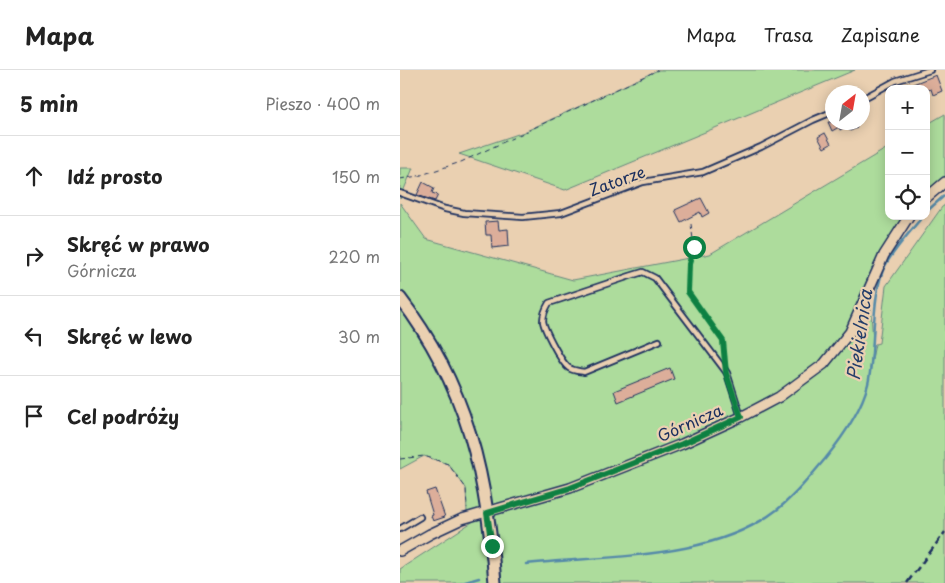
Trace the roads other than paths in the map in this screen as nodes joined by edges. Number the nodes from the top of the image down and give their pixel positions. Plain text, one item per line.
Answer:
1 (930, 70) edge
2 (870, 95) edge
3 (825, 115) edge
4 (945, 182) edge
5 (400, 193) edge
6 (930, 195) edge
7 (907, 220) edge
8 (400, 298) edge
9 (659, 341) dead end
10 (741, 417) junction
11 (487, 513) junction
12 (420, 517) dead end
13 (400, 529) edge
14 (400, 551) edge
15 (495, 583) edge

1 - 2 lane
3 - 5 lane, Zatorze
4 - 6 street
7 - 10 street, Górnicza
8 - 11 main road
9 - 10 lane
10 - 11 street, Górnicza
11 - 14 street, Górnicza
11 - 15 main road
12 - 13 lane

